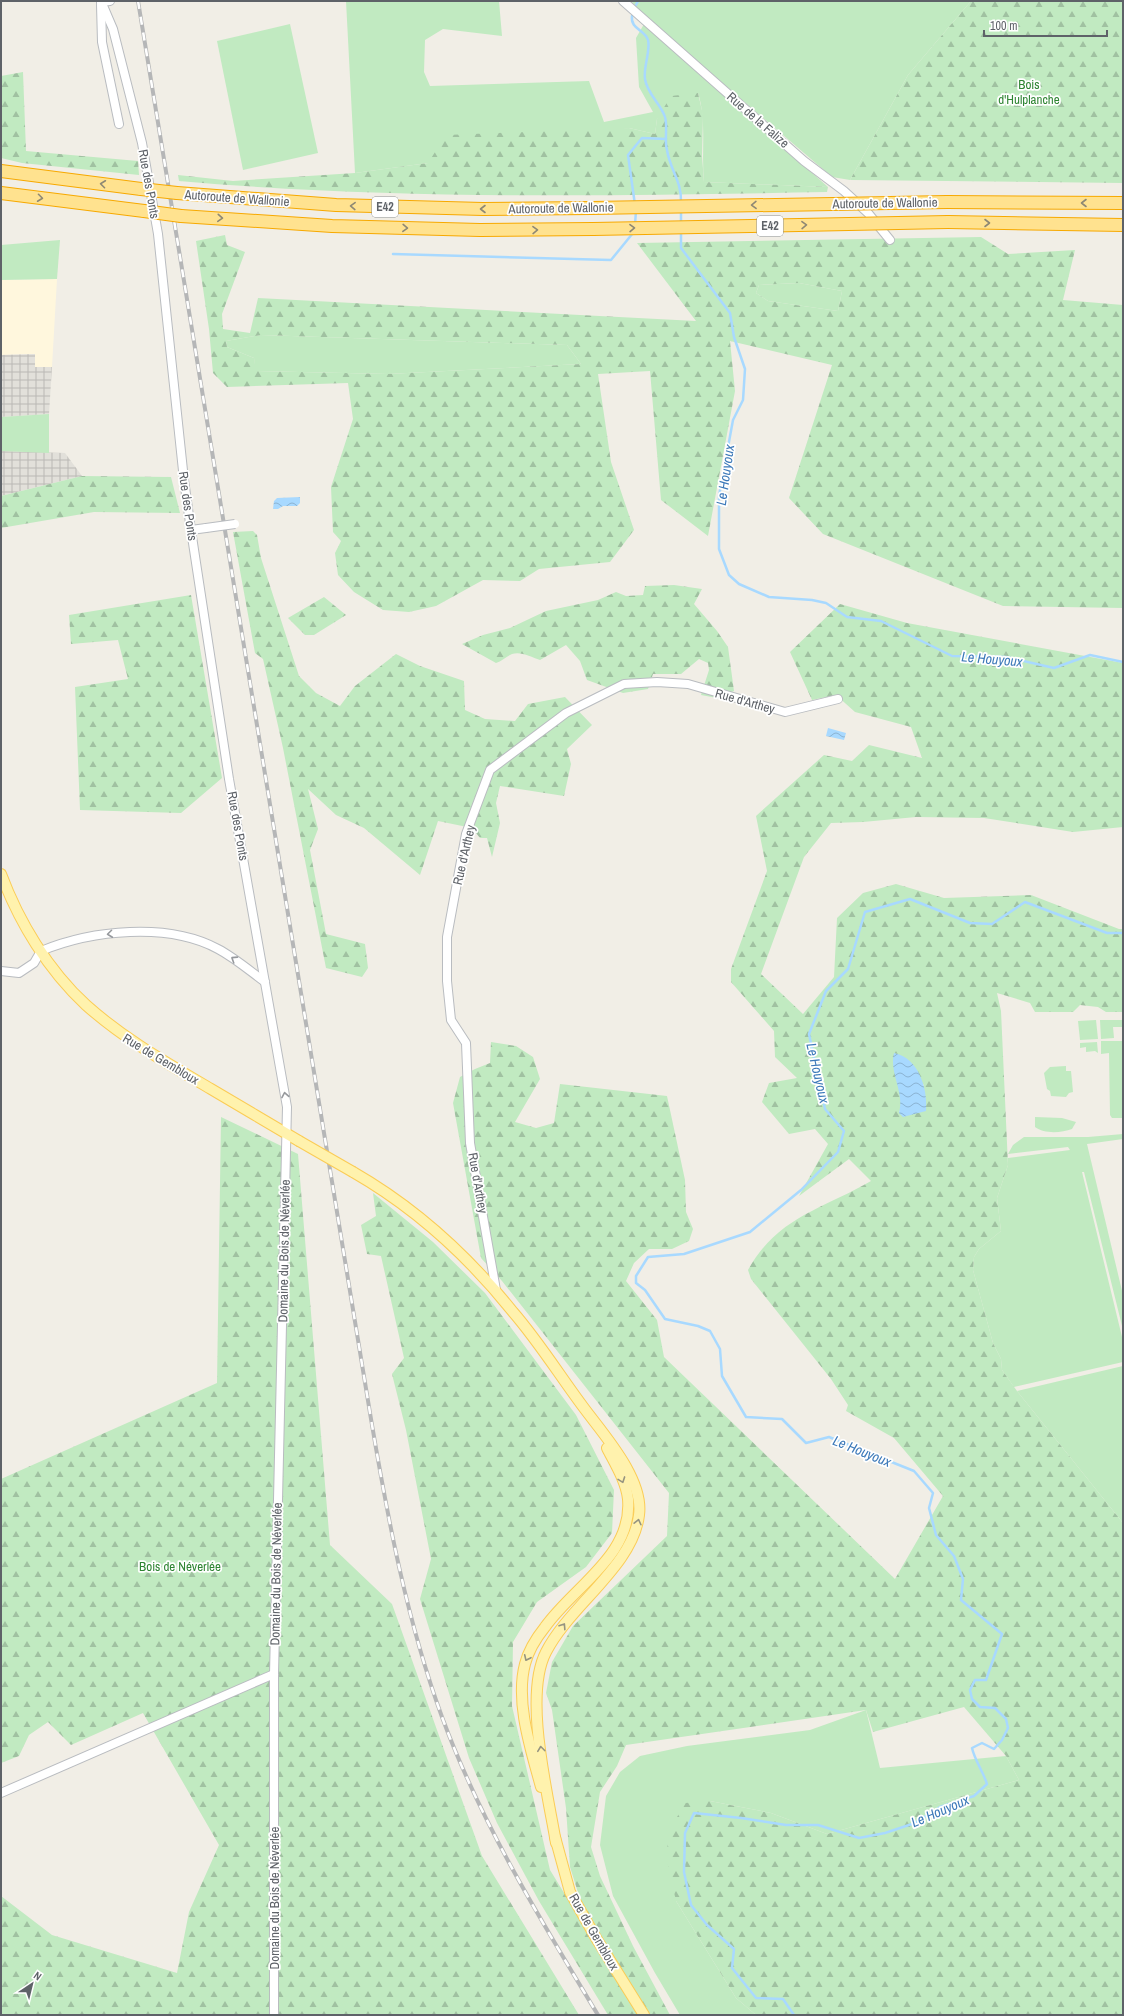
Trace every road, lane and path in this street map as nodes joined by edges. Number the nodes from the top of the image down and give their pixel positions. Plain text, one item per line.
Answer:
1 (104, 1) edge
2 (623, 1) edge
3 (120, 124) dead end
4 (1, 171) edge
5 (1, 193) edge
6 (1123, 204) edge
7 (1123, 225) edge
8 (890, 240) dead end
9 (236, 524) dead end
10 (191, 530) junction
11 (838, 699) dead end
12 (1, 874) edge
13 (41, 951) junction
14 (1, 971) edge
15 (265, 982) junction
16 (287, 1134) junction
17 (496, 1290) junction
18 (576, 1397) junction
19 (274, 1674) junction
20 (1, 1793) edge
21 (556, 1843) junction
22 (274, 2015) edge
23 (644, 2015) edge

1 - 3 street, Rue des Ponts
1 - 10 street, Rue des Ponts
2 - 8 street, Rue de la Falize
6 -> 4 highway, Autoroute de Wallonie / E42, bridge
5 -> 7 highway, Autoroute de Wallonie / E42, bridge
9 - 10 street, bridge
10 - 15 street, Rue des Ponts
11 - 17 street, Rue d'Arthey
12 - 13 main road, Rue de Gembloux
13 - 14 street
15 -> 13 street
13 - 16 main road, Rue de Gembloux
16 -> 15 street, Rue des Ponts
16 - 17 main road, Rue de Gembloux, bridge
16 - 19 street, Domaine du Bois de Néverlée
17 - 18 main road, Rue de Gembloux
18 -> 21 main road
21 -> 18 main road
19 - 20 street
19 - 22 street, Domaine du Bois de Néverlée
21 - 23 main road, Rue de Gembloux

